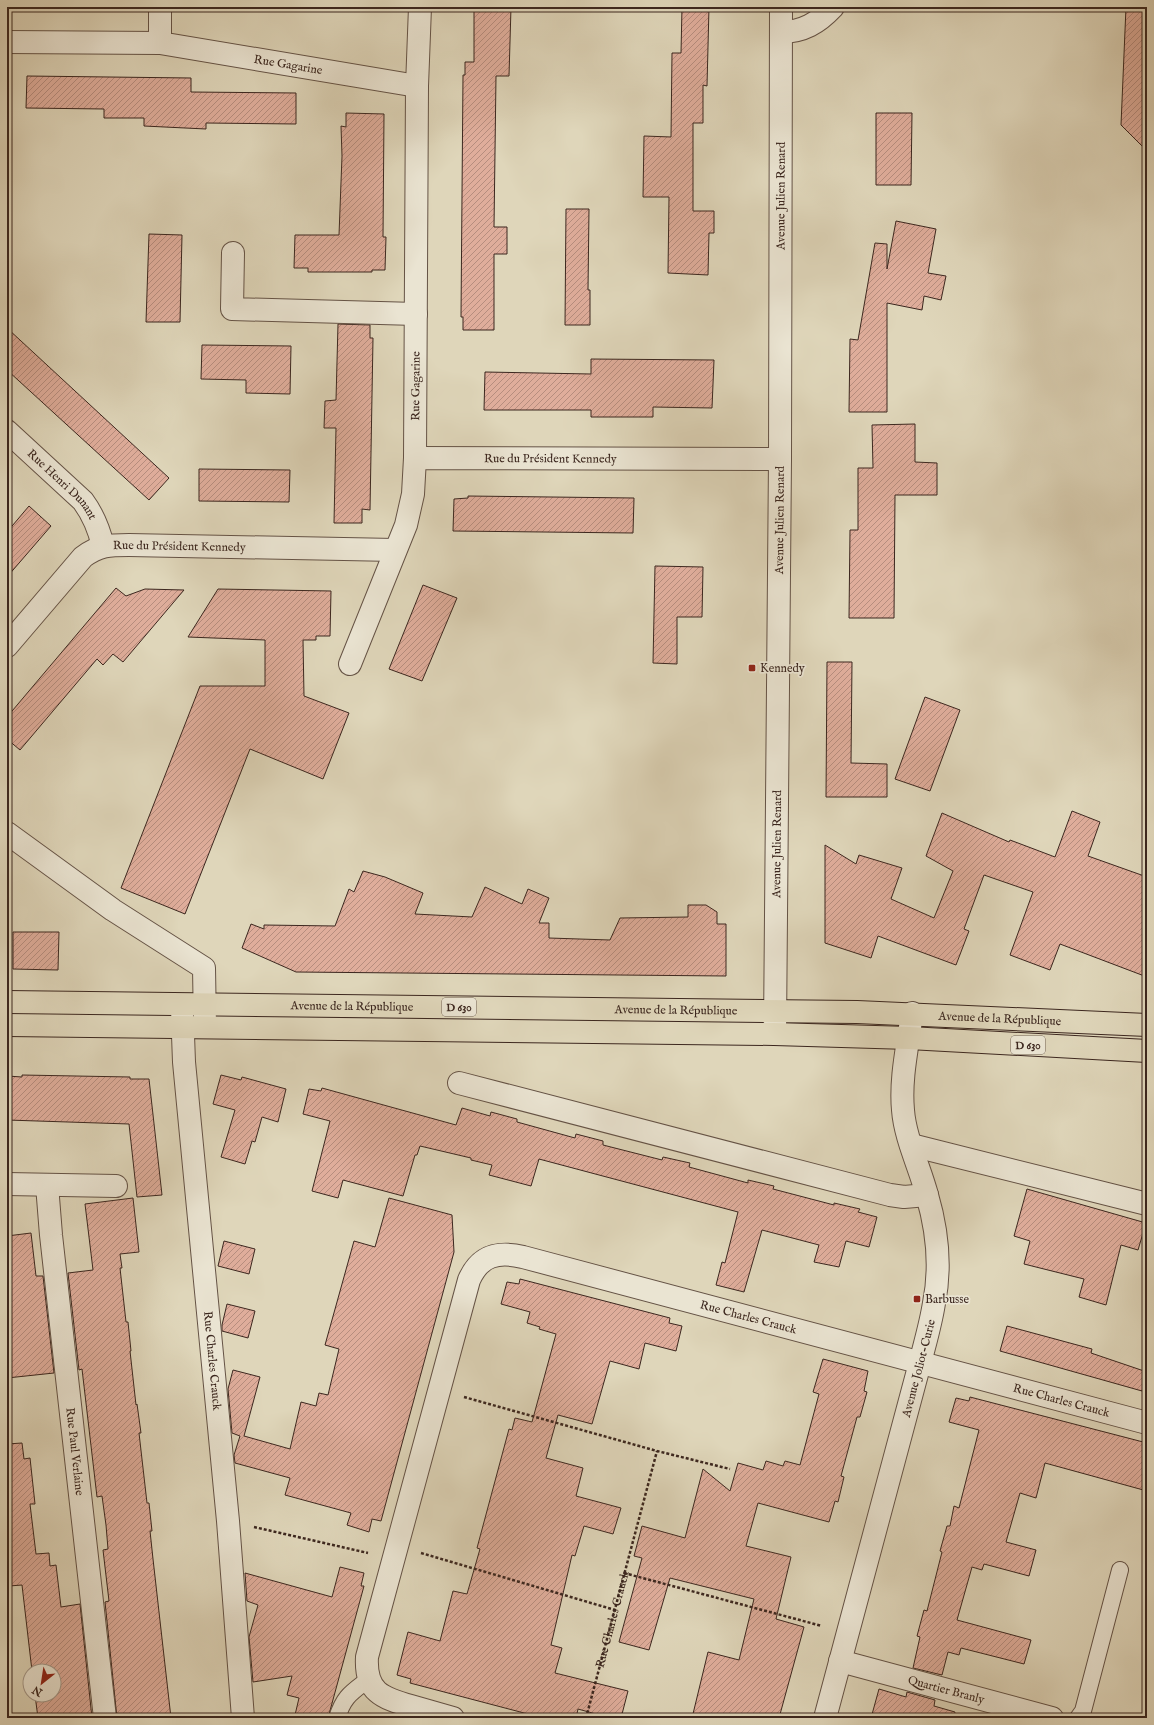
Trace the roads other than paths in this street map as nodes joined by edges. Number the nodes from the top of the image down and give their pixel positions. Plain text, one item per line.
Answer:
1 (160, 7) edge
2 (420, 7) edge
3 (781, 7) edge
4 (833, 7) edge
5 (781, 32) junction
6 (7, 42) edge
7 (160, 43) junction
8 (417, 86) junction
9 (233, 252) dead end
10 (416, 314) junction
11 (7, 431) edge
12 (415, 458) junction
13 (780, 459) junction
14 (103, 546) junction
15 (395, 550) junction
16 (7, 646) edge
17 (350, 664) dead end
18 (7, 833) edge
19 (7, 1002) edge
20 (182, 1004) junction
21 (205, 1004) junction
22 (775, 1011) junction
23 (912, 1013) junction
24 (7, 1025) edge
25 (1147, 1025) edge
26 (182, 1027) junction
27 (205, 1027) junction
28 (774, 1034) junction
29 (909, 1038) junction
30 (1147, 1051) edge
31 (459, 1084) dead end
32 (911, 1145) junction
33 (7, 1184) edge
34 (47, 1185) junction
35 (116, 1186) dead end
36 (928, 1196) junction
37 (1147, 1204) edge
38 (920, 1363) junction
39 (1147, 1423) edge
40 (1120, 1570) dead end
41 (840, 1661) junction
42 (369, 1679) junction
43 (105, 1718) edge
44 (243, 1718) edge
45 (337, 1718) edge
46 (453, 1718) edge
47 (825, 1718) edge
48 (1052, 1718) edge
49 (1078, 1718) edge

1 - 7 street
2 - 8 street, Rue Gagarine
3 - 5 street, Avenue Julien Renard
4 - 5 street
5 - 13 street, Avenue Julien Renard
6 - 7 street, Rue Gagarine
7 - 8 street, Rue Gagarine
8 - 10 street, Rue Gagarine
9 - 10 street
10 - 12 street, Rue Gagarine
11 - 14 street, Rue Henri Dunant
12 - 13 street, Rue du Président Kennedy
12 - 15 street
13 - 22 street, Avenue Julien Renard
14 - 15 street, Rue du Président Kennedy
14 - 16 street, Rue du Président Kennedy
15 - 17 street
18 - 21 street
19 - 20 main road, Avenue de la République / D 630
20 - 21 main road, Avenue de la République / D 630
20 - 26 street, Rue Charles Crauck
21 - 22 main road, Avenue de la République / D 630
21 - 27 street
22 - 23 main road, Avenue de la République / D 630
22 - 28 street, Avenue Julien Renard
23 - 25 main road, Avenue de la République / D 630
23 - 29 street, Avenue Joliot-Curie
24 - 26 main road, Avenue de la République / D 630
26 - 27 main road, Avenue de la République / D 630
26 - 44 street, Rue Charles Crauck
27 - 28 main road, Avenue de la République / D 630
28 - 29 main road, Avenue de la République / D 630
29 - 30 main road, Avenue de la République / D 630
29 - 32 street, Avenue Joliot-Curie
31 - 36 street
32 - 36 street, Avenue Joliot-Curie
32 - 37 street
33 - 34 street
34 - 35 street
34 - 43 street, Rue Paul Verlaine
36 - 38 street, Avenue Joliot-Curie
38 - 39 street, Rue Charles Crauck
38 - 41 street, Avenue Joliot-Curie
38 - 42 street, Rue Charles Crauck
40 - 49 lane
41 - 47 street, Avenue Joliot-Curie
41 - 48 street, Quartier Branly
42 - 45 lane
42 - 46 street

